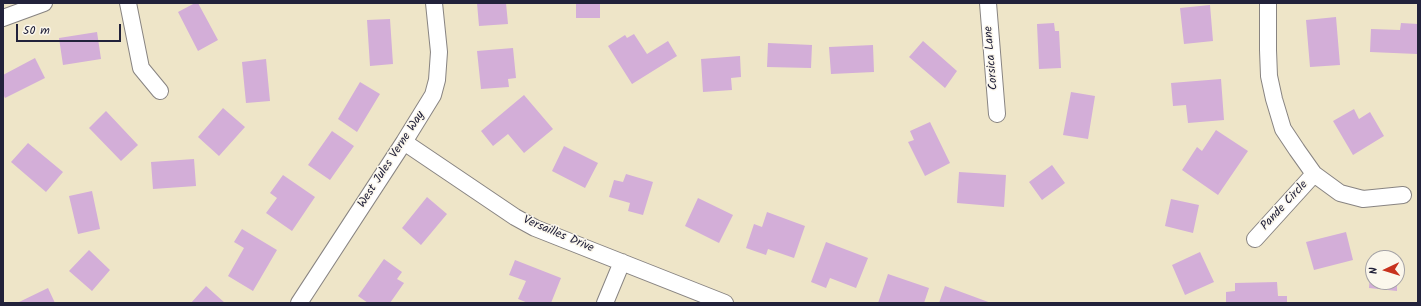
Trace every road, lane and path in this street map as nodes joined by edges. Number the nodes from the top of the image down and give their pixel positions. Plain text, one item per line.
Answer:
1 (44, 3) edge
2 (128, 3) edge
3 (434, 3) edge
4 (988, 3) edge
5 (1268, 3) edge
6 (3, 18) edge
7 (160, 91) dead end
8 (997, 114) dead end
9 (404, 142) junction
10 (1314, 174) junction
11 (1403, 195) dead end
12 (1255, 239) dead end
13 (622, 262) junction
14 (299, 303) edge
15 (605, 303) edge
16 (725, 303) edge

1 - 6 street
2 - 7 street
3 - 9 street, West Jules Verne Way
4 - 8 street, Corsica Lane
5 - 10 street
9 - 13 street, Versailles Drive
9 - 14 street, West Jules Verne Way
10 - 11 street
10 - 12 street, Pande Circle
13 - 15 street
13 - 16 street, Versailles Drive

